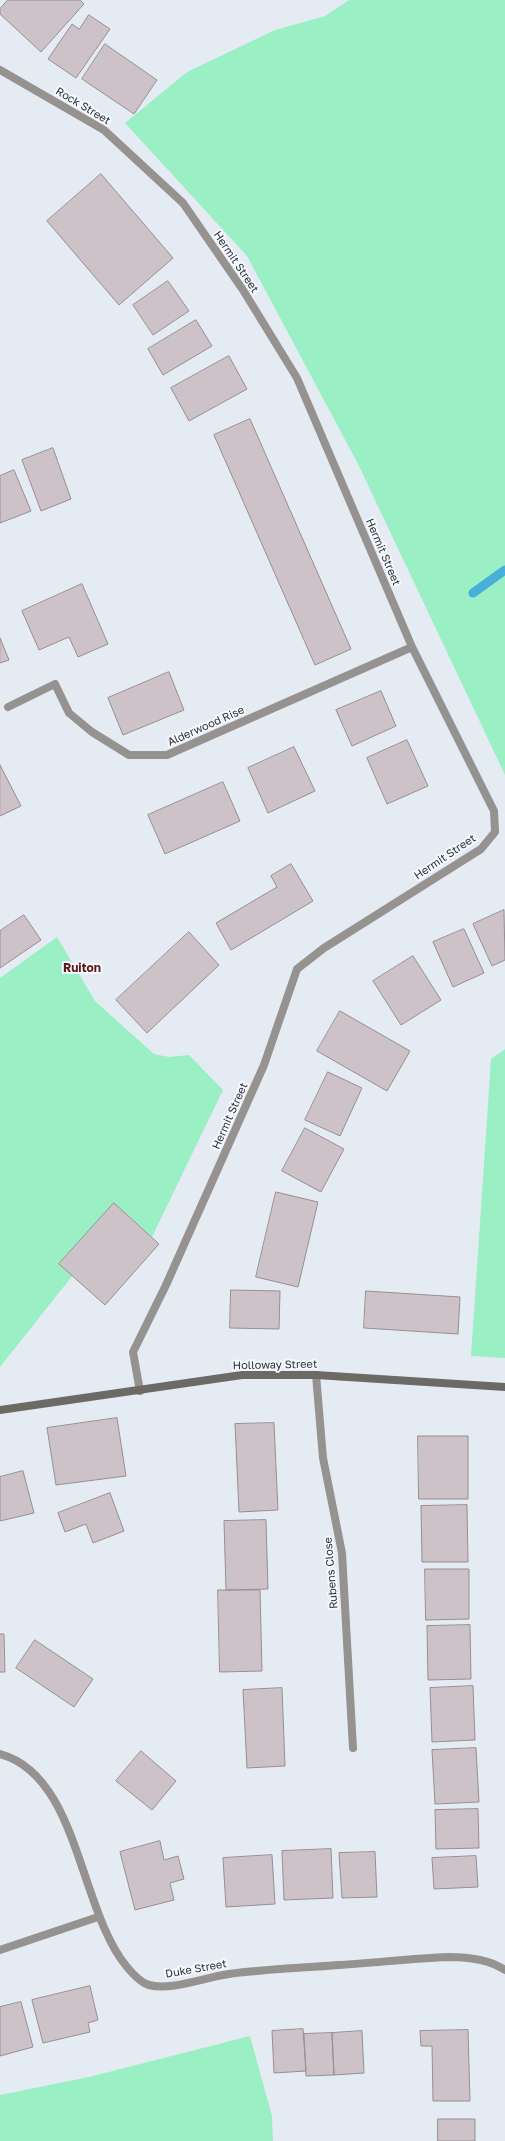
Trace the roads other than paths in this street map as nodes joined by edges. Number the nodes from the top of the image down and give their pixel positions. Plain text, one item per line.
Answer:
1 (0, 70) edge
2 (183, 203) joint
3 (412, 647) junction
4 (8, 707) dead end
5 (316, 1375) junction
6 (505, 1387) edge
7 (140, 1391) junction
8 (0, 1410) edge
9 (353, 1748) dead end
10 (0, 1754) edge
11 (98, 1917) junction
12 (0, 1950) edge
13 (505, 1970) edge

1 - 2 street, Rock Street
2 - 3 street, Hermit Street
3 - 4 street, Alderwood Rise
3 - 7 street, Hermit Street
5 - 6 street, Holloway Street
5 - 7 street, Holloway Street
5 - 9 street, Rubens Close
7 - 8 street, Holloway Street
10 - 11 street, Duke Street
11 - 12 street
11 - 13 street, Duke Street

